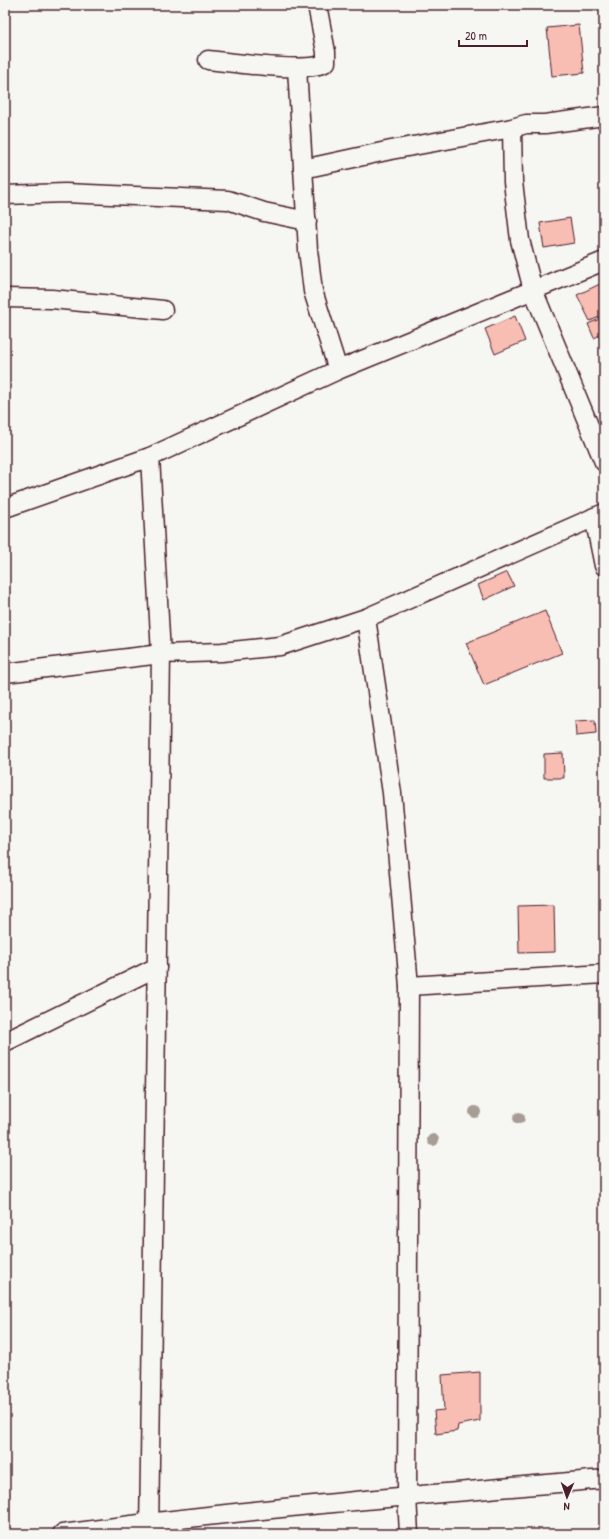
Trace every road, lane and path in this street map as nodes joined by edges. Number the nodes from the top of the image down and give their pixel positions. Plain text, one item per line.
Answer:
1 (317, 5) edge
2 (208, 60) dead end
3 (297, 68) junction
4 (604, 116) edge
5 (512, 128) junction
6 (303, 169) junction
7 (5, 195) edge
8 (307, 221) junction
9 (604, 261) edge
10 (533, 290) junction
11 (5, 298) edge
12 (164, 310) dead end
13 (338, 370) junction
14 (150, 457) junction
15 (604, 462) edge
16 (5, 508) edge
17 (599, 515) edge
18 (604, 566) edge
19 (366, 618) junction
20 (161, 654) junction
21 (5, 673) edge
22 (157, 967) junction
23 (604, 974) edge
24 (409, 986) junction
25 (5, 1042) edge
26 (604, 1479) edge
27 (407, 1496) junction
28 (149, 1528) edge
29 (62, 1534) edge
30 (409, 1534) edge

1 - 3 street
2 - 3 street
3 - 6 street
4 - 5 street
5 - 6 street
5 - 10 street
6 - 8 street
7 - 8 street
8 - 13 street
9 - 10 street
10 - 13 street
10 - 15 street
11 - 12 street
13 - 14 street
14 - 16 street
14 - 20 street
17 - 18 street
17 - 19 street
19 - 20 street
19 - 24 street
20 - 21 street
20 - 22 street
22 - 25 street
22 - 28 street
23 - 24 street
24 - 27 street
26 - 27 street
27 - 28 street
27 - 30 street
28 - 29 street

